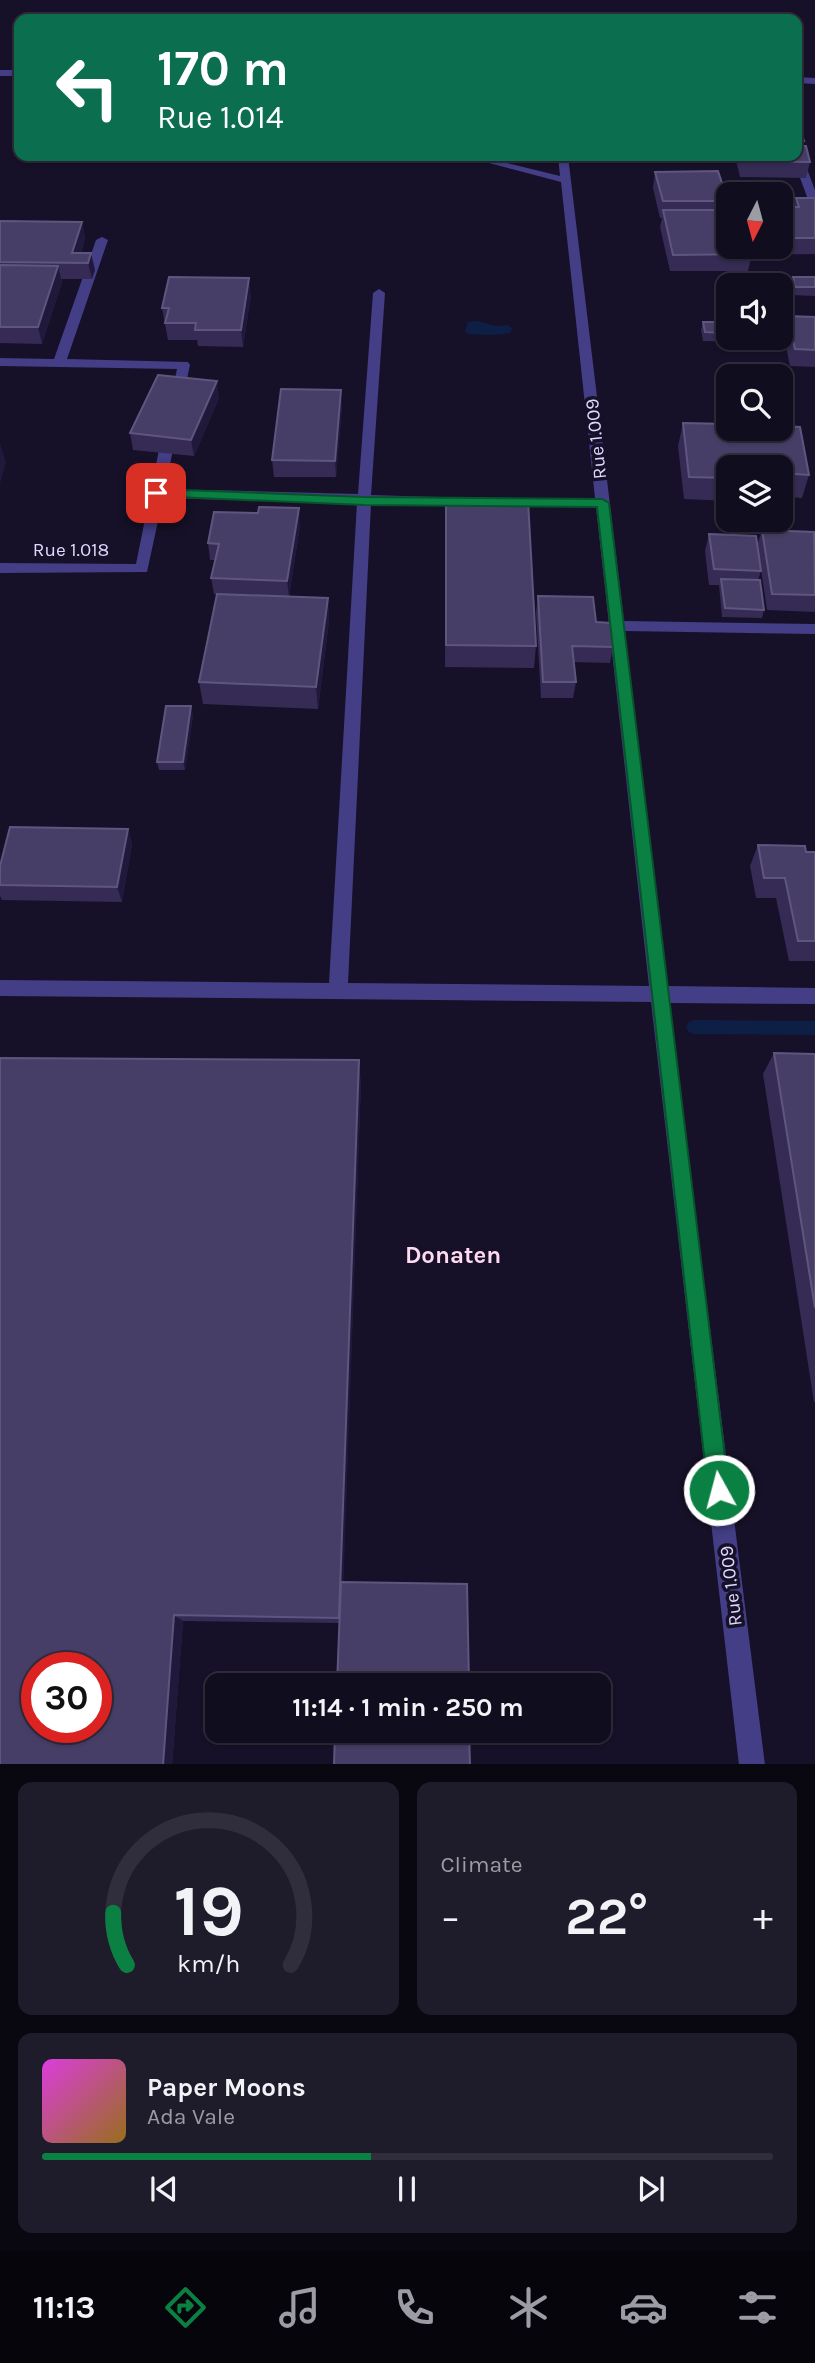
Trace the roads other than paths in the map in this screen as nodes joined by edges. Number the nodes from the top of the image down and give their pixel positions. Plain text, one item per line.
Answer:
1 (487, 161) edge
2 (563, 161) edge
3 (799, 161) edge
4 (565, 180) junction
5 (815, 205) edge
6 (102, 240) dead end
7 (379, 293) dead end
8 (0, 362) edge
9 (59, 363) junction
10 (156, 493) junction
11 (364, 501) junction
12 (602, 503) junction
13 (0, 568) edge
14 (616, 626) junction
15 (815, 629) edge
16 (0, 988) edge
17 (338, 992) junction
18 (659, 995) junction
19 (815, 996) edge
20 (752, 1764) edge

1 - 4 street
2 - 4 street, Rue 1.009
3 - 5 street
4 - 12 street, Rue 1.009
6 - 9 street
7 - 11 street
8 - 9 street
9 - 10 street
10 - 11 street
10 - 13 street, Rue 1.018
11 - 12 street
11 - 17 street
12 - 14 street, Rue 1.009
14 - 15 street
14 - 18 street, Rue 1.009
16 - 17 street
17 - 18 street
18 - 19 street
18 - 20 street, Rue 1.009

